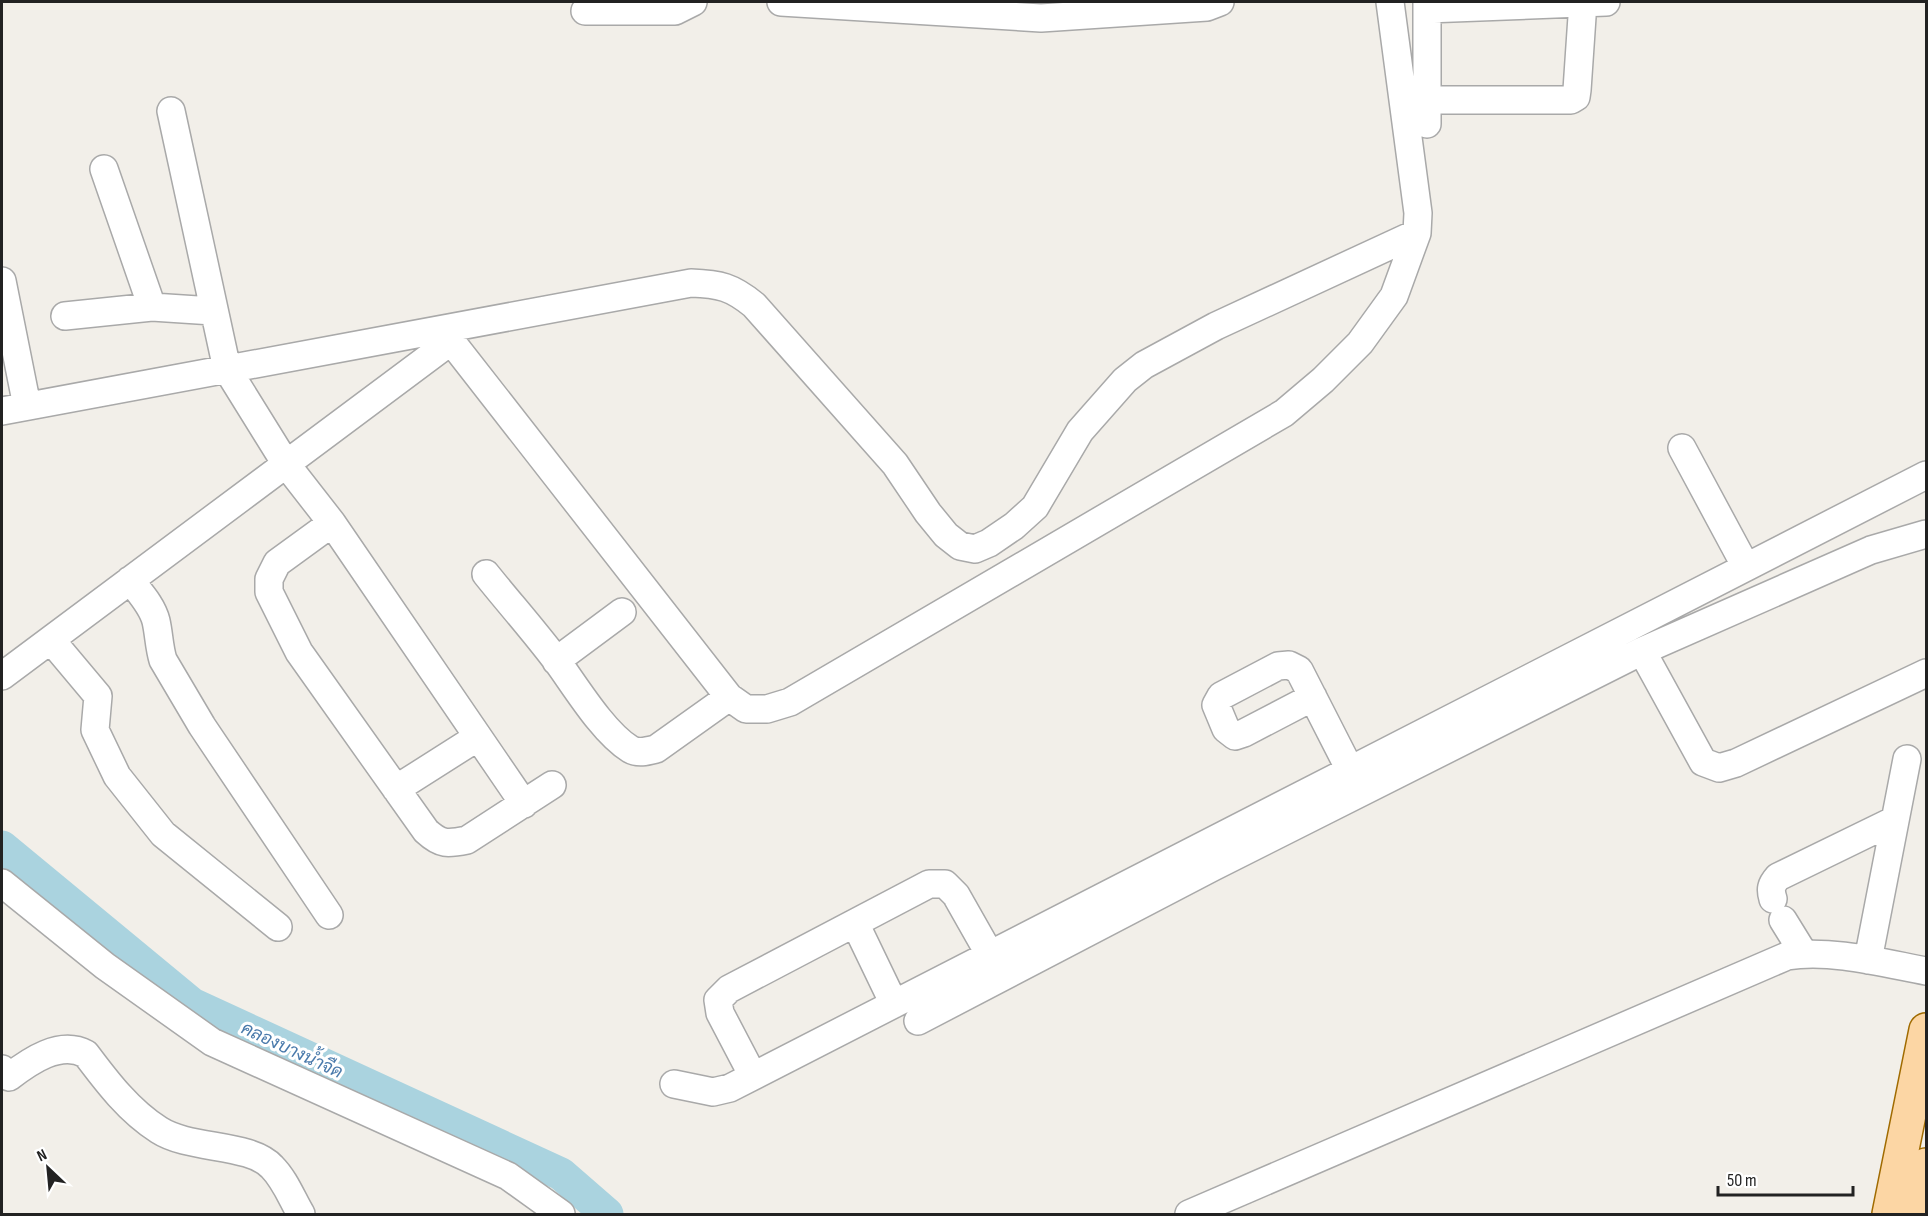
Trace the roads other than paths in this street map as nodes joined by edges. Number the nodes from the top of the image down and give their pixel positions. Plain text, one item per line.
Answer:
1 (693, 2) edge
2 (781, 2) edge
3 (1220, 2) edge
4 (1390, 2) edge
5 (1595, 2) edge
6 (1427, 5) edge
7 (585, 11) dead end
8 (171, 111) dead end
9 (104, 169) dead end
10 (1417, 233) junction
11 (2, 281) edge
12 (152, 307) junction
13 (213, 311) junction
14 (64, 316) dead end
15 (451, 334) junction
16 (227, 369) junction
17 (14, 409) edge
18 (1682, 448) dead end
19 (286, 464) junction
20 (1926, 475) edge
21 (332, 523) junction
22 (1926, 534) edge
23 (1746, 567) junction
24 (486, 574) dead end
25 (130, 580) junction
26 (622, 612) dead end
27 (51, 639) junction
28 (1642, 651) junction
29 (556, 661) junction
30 (1926, 673) edge
31 (2, 676) edge
32 (729, 697) junction
33 (1313, 697) dead end
34 (478, 737) junction
35 (1907, 759) dead end
36 (1350, 770) junction
37 (552, 785) dead end
38 (396, 789) junction
39 (524, 804) junction
40 (1895, 820) junction
41 (2, 883) edge
42 (329, 915) dead end
43 (855, 923) junction
44 (278, 927) dead end
45 (1804, 954) junction
46 (990, 955) junction
47 (1868, 960) junction
48 (1926, 971) edge
49 (894, 1004) junction
50 (918, 1021) dead end
51 (1926, 1030) edge
52 (753, 1076) junction
53 (4, 1077) edge
54 (675, 1084) dead end
55 (1926, 1165) edge
56 (301, 1215) edge
57 (561, 1215) edge
58 (1189, 1215) edge
59 (1889, 1215) edge
60 (1917, 1215) edge

1 - 7 street
2 - 3 street
4 - 10 street
5 - 6 street
5 - 6 street
8 - 13 street
9 - 12 street
10 - 15 street
10 - 32 street
11 - 17 street
12 - 13 street
12 - 14 street
13 - 16 street
15 - 16 street
15 - 19 street
15 - 32 street
16 - 17 street
16 - 19 street
18 - 23 street
19 - 21 street
19 - 25 street
20 - 23 street
21 - 34 street
21 - 38 street
22 - 28 street
23 - 36 street
24 - 29 street
25 - 27 street
25 - 42 street
26 - 29 street
27 - 31 street
27 - 44 street
28 - 30 street
28 - 50 street
29 - 32 street
33 - 36 street
34 - 38 street
34 - 39 street
35 - 40 street
36 - 46 street
37 - 39 street
38 - 39 street
40 - 45 street
40 - 47 street
41 - 57 street
43 - 46 street
43 - 49 street
43 - 52 street
45 - 47 street
45 - 58 street
46 - 49 street
47 - 48 street
49 - 52 street
51 - 59 main road
52 - 54 street
53 - 56 street
55 - 60 main road

